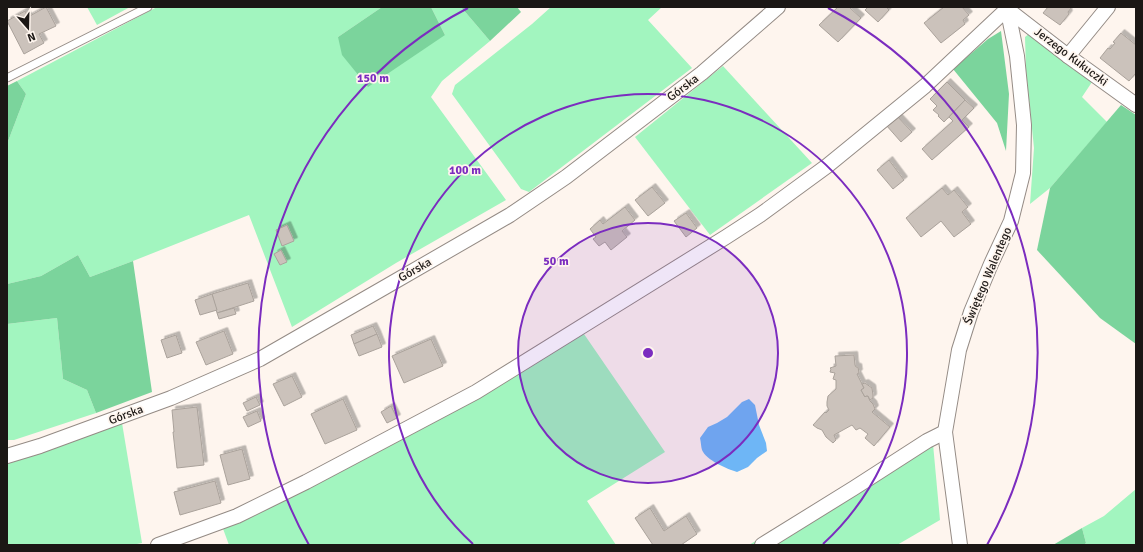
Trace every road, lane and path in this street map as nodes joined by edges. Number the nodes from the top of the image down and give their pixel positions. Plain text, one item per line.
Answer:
1 (148, 7) edge
2 (778, 7) edge
3 (1108, 7) edge
4 (1007, 8) edge
5 (1068, 56) junction
6 (7, 78) edge
7 (1136, 105) edge
8 (945, 432) junction
9 (7, 456) edge
10 (158, 545) edge
11 (762, 545) edge
12 (960, 545) edge

1 - 6 lane
2 - 9 street, Górska
3 - 5 street
4 - 5 street, Jerzego Kukuczki
4 - 8 street, Świętego Walentego
4 - 10 street
5 - 7 street, Jerzego Kukuczki
8 - 11 street
8 - 12 street, Świętego Walentego

